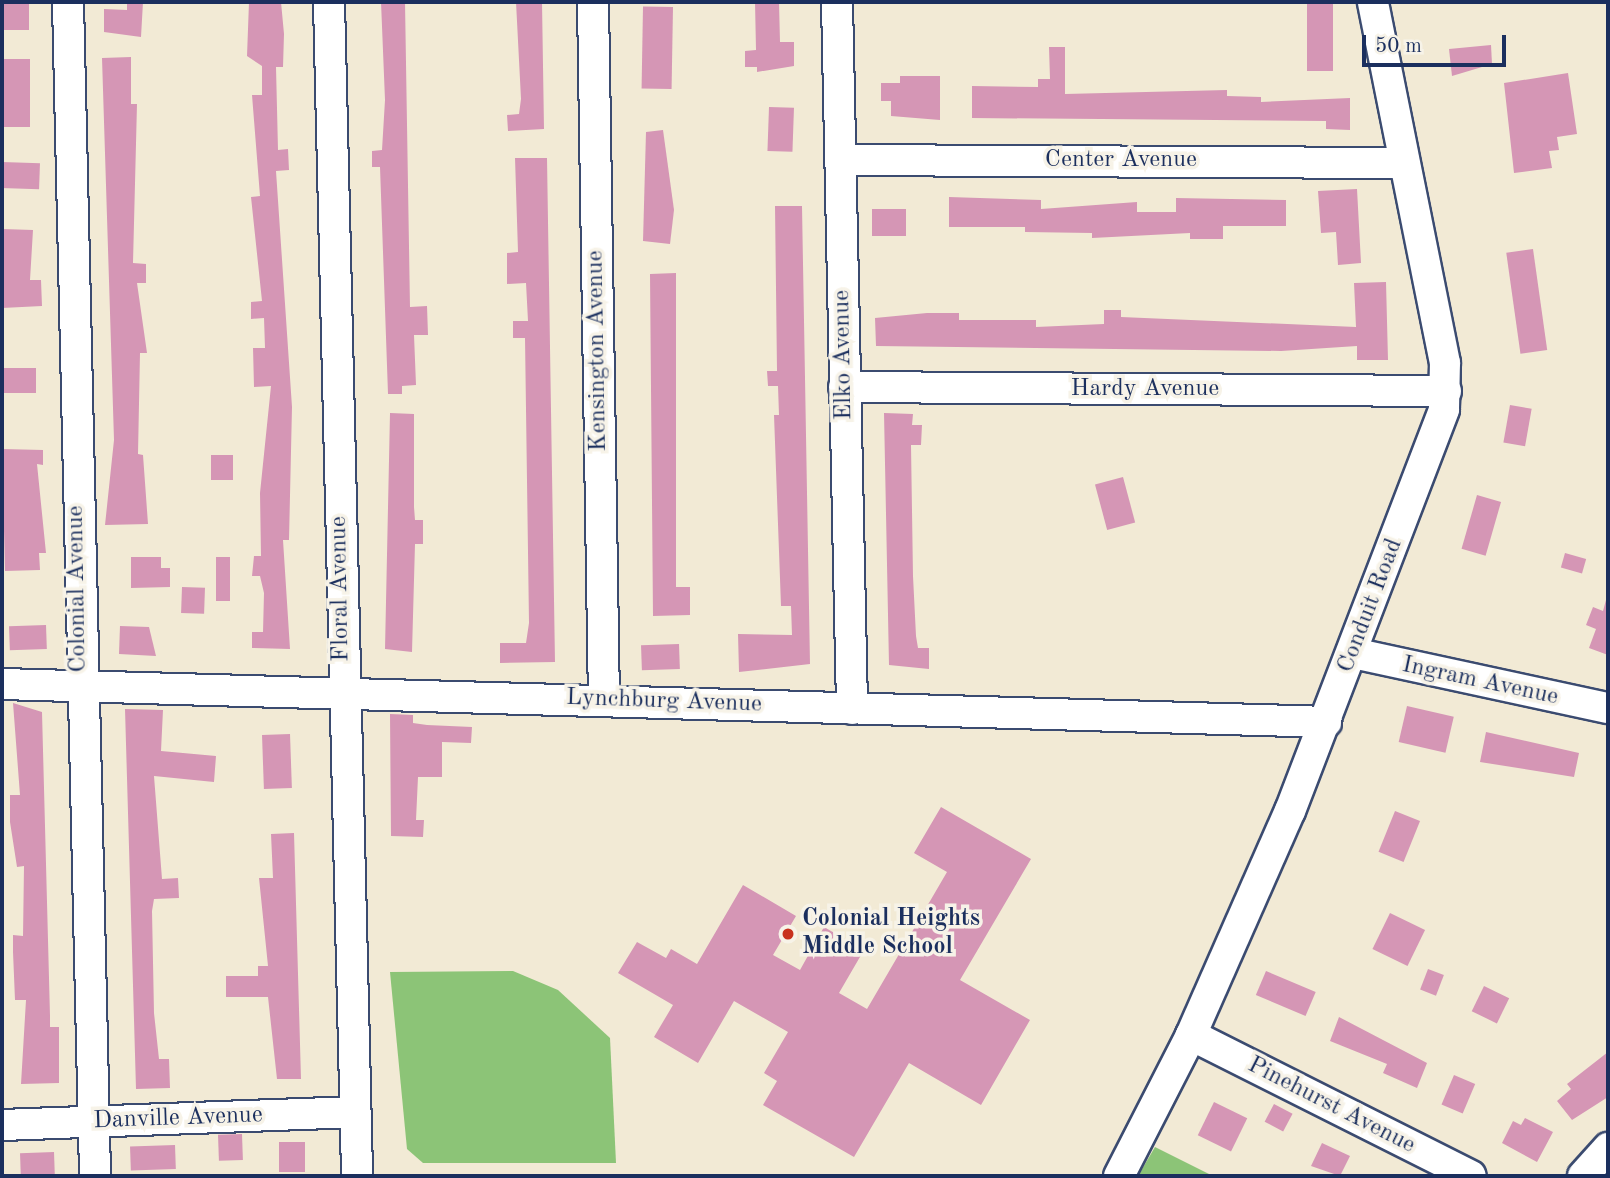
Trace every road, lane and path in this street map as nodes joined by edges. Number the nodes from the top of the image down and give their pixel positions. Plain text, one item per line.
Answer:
1 (68, 2) edge
2 (329, 2) edge
3 (593, 2) edge
4 (837, 2) edge
5 (1373, 2) edge
6 (840, 160) junction
7 (1403, 163) junction
8 (844, 387) junction
9 (1446, 391) junction
10 (1353, 653) junction
11 (2, 684) edge
12 (80, 686) junction
13 (344, 692) junction
14 (604, 700) junction
15 (1608, 708) edge
16 (852, 709) junction
17 (1326, 722) junction
18 (1191, 1035) junction
19 (354, 1112) junction
20 (94, 1122) junction
21 (2, 1125) edge
22 (1608, 1149) edge
23 (95, 1176) edge
24 (357, 1176) edge
25 (1119, 1176) edge
26 (1471, 1176) edge
27 (1583, 1176) edge

1 - 12 street, Colonial Avenue
2 - 13 street, Floral Avenue
3 - 14 street, Kensington Avenue
4 - 6 street, Elko Avenue
5 - 7 street, Conduit Road
6 - 7 street, Center Avenue
6 - 8 street, Elko Avenue
7 - 9 street, Conduit Road
8 - 9 street, Hardy Avenue
8 - 16 street, Elko Avenue
9 - 10 street, Conduit Road
10 - 15 street, Ingram Avenue
10 - 17 street, Conduit Road
11 - 12 street, Lynchburg Avenue
12 - 13 street, Lynchburg Avenue
12 - 20 street, Colonial Avenue
13 - 14 street, Lynchburg Avenue
13 - 19 street, Floral Avenue
14 - 16 street, Lynchburg Avenue
16 - 17 street, Lynchburg Avenue
17 - 18 street, Conduit Road
18 - 25 street, Conduit Road
18 - 26 street, Pinehurst Avenue
19 - 20 street, Danville Avenue
19 - 24 street, Floral Avenue
20 - 21 street, Danville Avenue
20 - 23 street, Colonial Avenue
22 - 27 street

